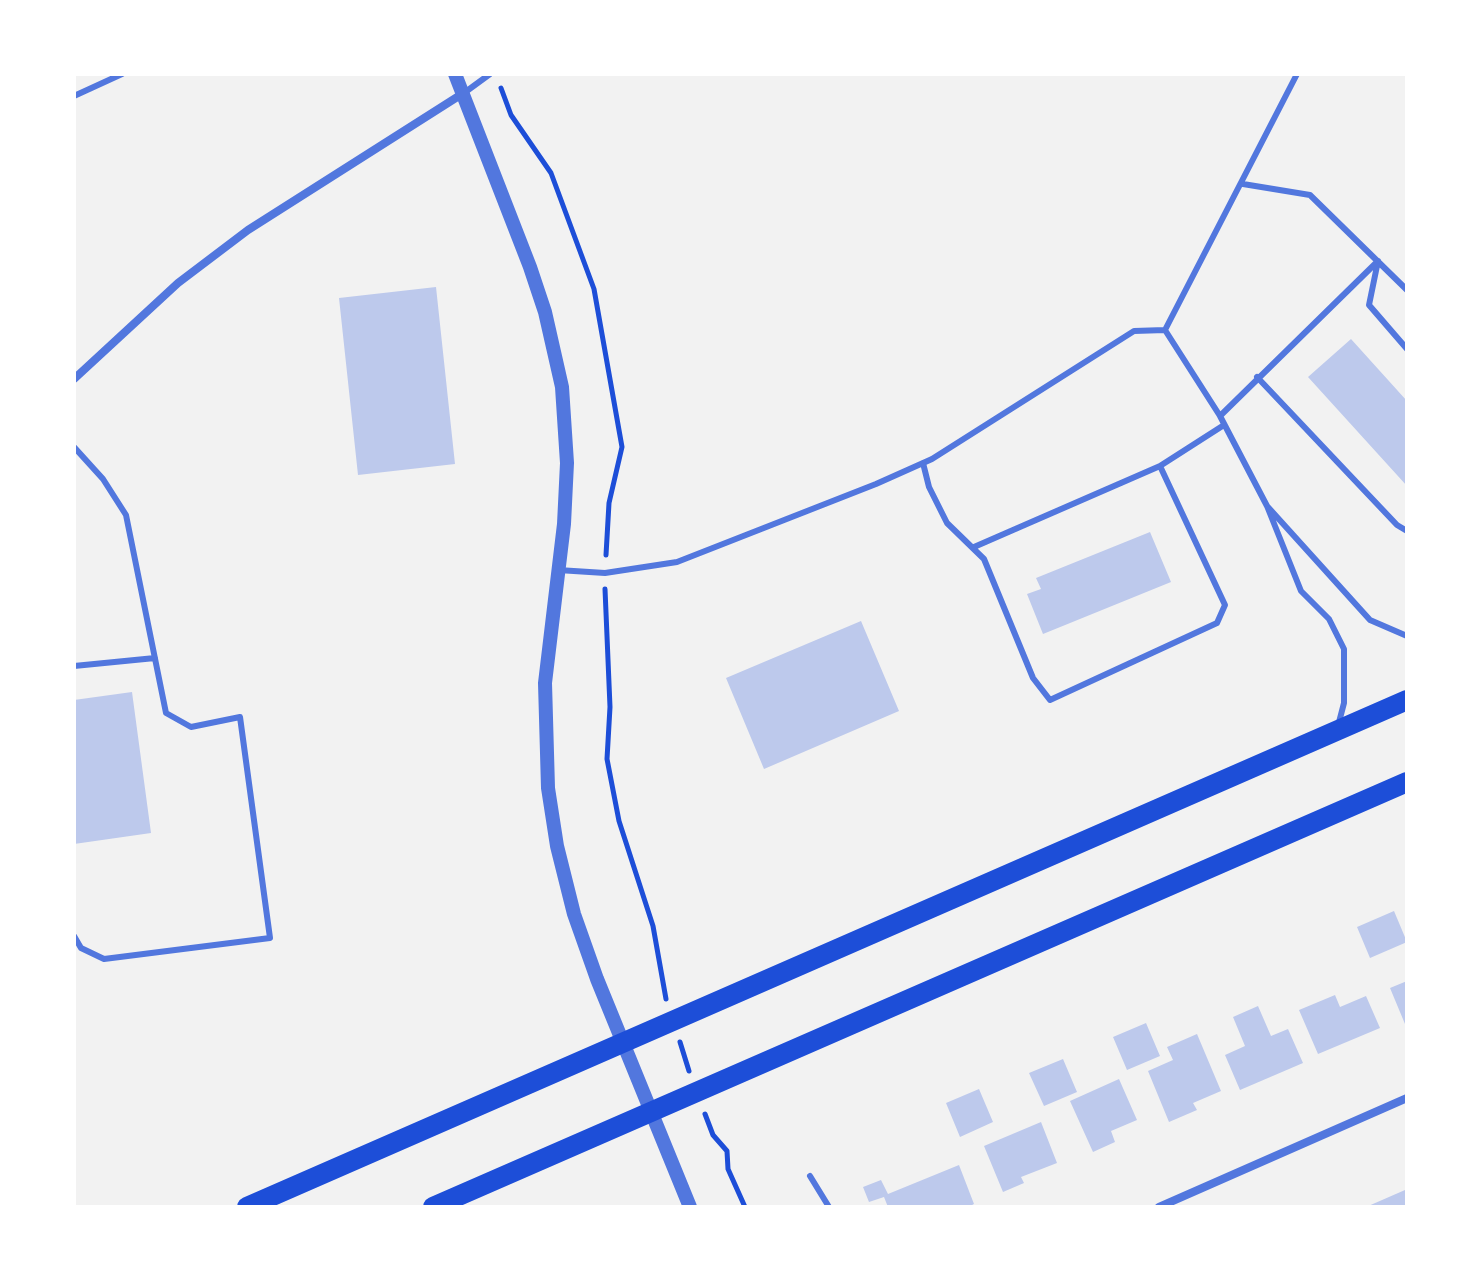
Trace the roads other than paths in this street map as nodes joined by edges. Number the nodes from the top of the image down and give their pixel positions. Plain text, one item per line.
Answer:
1 (122, 74) edge
2 (455, 74) edge
3 (493, 74) edge
4 (1297, 74) edge
5 (462, 94) junction
6 (74, 96) edge
7 (1243, 184) junction
8 (1378, 261) junction
9 (1407, 290) edge
10 (1165, 330) junction
11 (1407, 349) edge
12 (1257, 377) junction
13 (74, 379) edge
14 (1220, 416) junction
15 (1224, 425) junction
16 (74, 447) edge
17 (923, 463) junction
18 (1160, 466) junction
19 (1267, 506) junction
20 (1407, 531) edge
21 (974, 547) junction
22 (558, 570) junction
23 (1407, 636) edge
24 (155, 658) junction
25 (74, 666) edge
26 (1407, 700) edge
27 (1336, 731) junction
28 (1407, 782) edge
29 (74, 936) edge
30 (623, 1043) junction
31 (1407, 1098) edge
32 (652, 1111) junction
33 (810, 1176) dead end
34 (1165, 1206) edge
35 (247, 1207) edge
36 (433, 1207) edge
37 (690, 1207) edge
38 (829, 1207) edge

1 - 6 lane
2 - 5 street
3 - 5 lane
4 - 7 lane
5 - 13 street
5 - 22 street
7 - 8 lane
7 - 10 lane
8 - 9 lane
8 - 11 lane
8 - 12 lane
10 - 14 lane
10 - 17 lane
12 - 14 lane
12 - 20 lane
14 - 15 lane
15 - 18 lane
15 - 19 lane
16 - 24 lane
17 - 21 lane
17 - 22 lane
18 - 21 lane
18 - 21 lane
19 - 23 lane
19 - 27 lane
22 - 30 street
24 - 25 lane
24 - 29 lane
26 - 27 main road
27 - 30 main road
28 - 32 main road
30 - 32 street
30 - 35 main road
31 - 34 street
32 - 36 main road
32 - 37 street
33 - 38 lane

